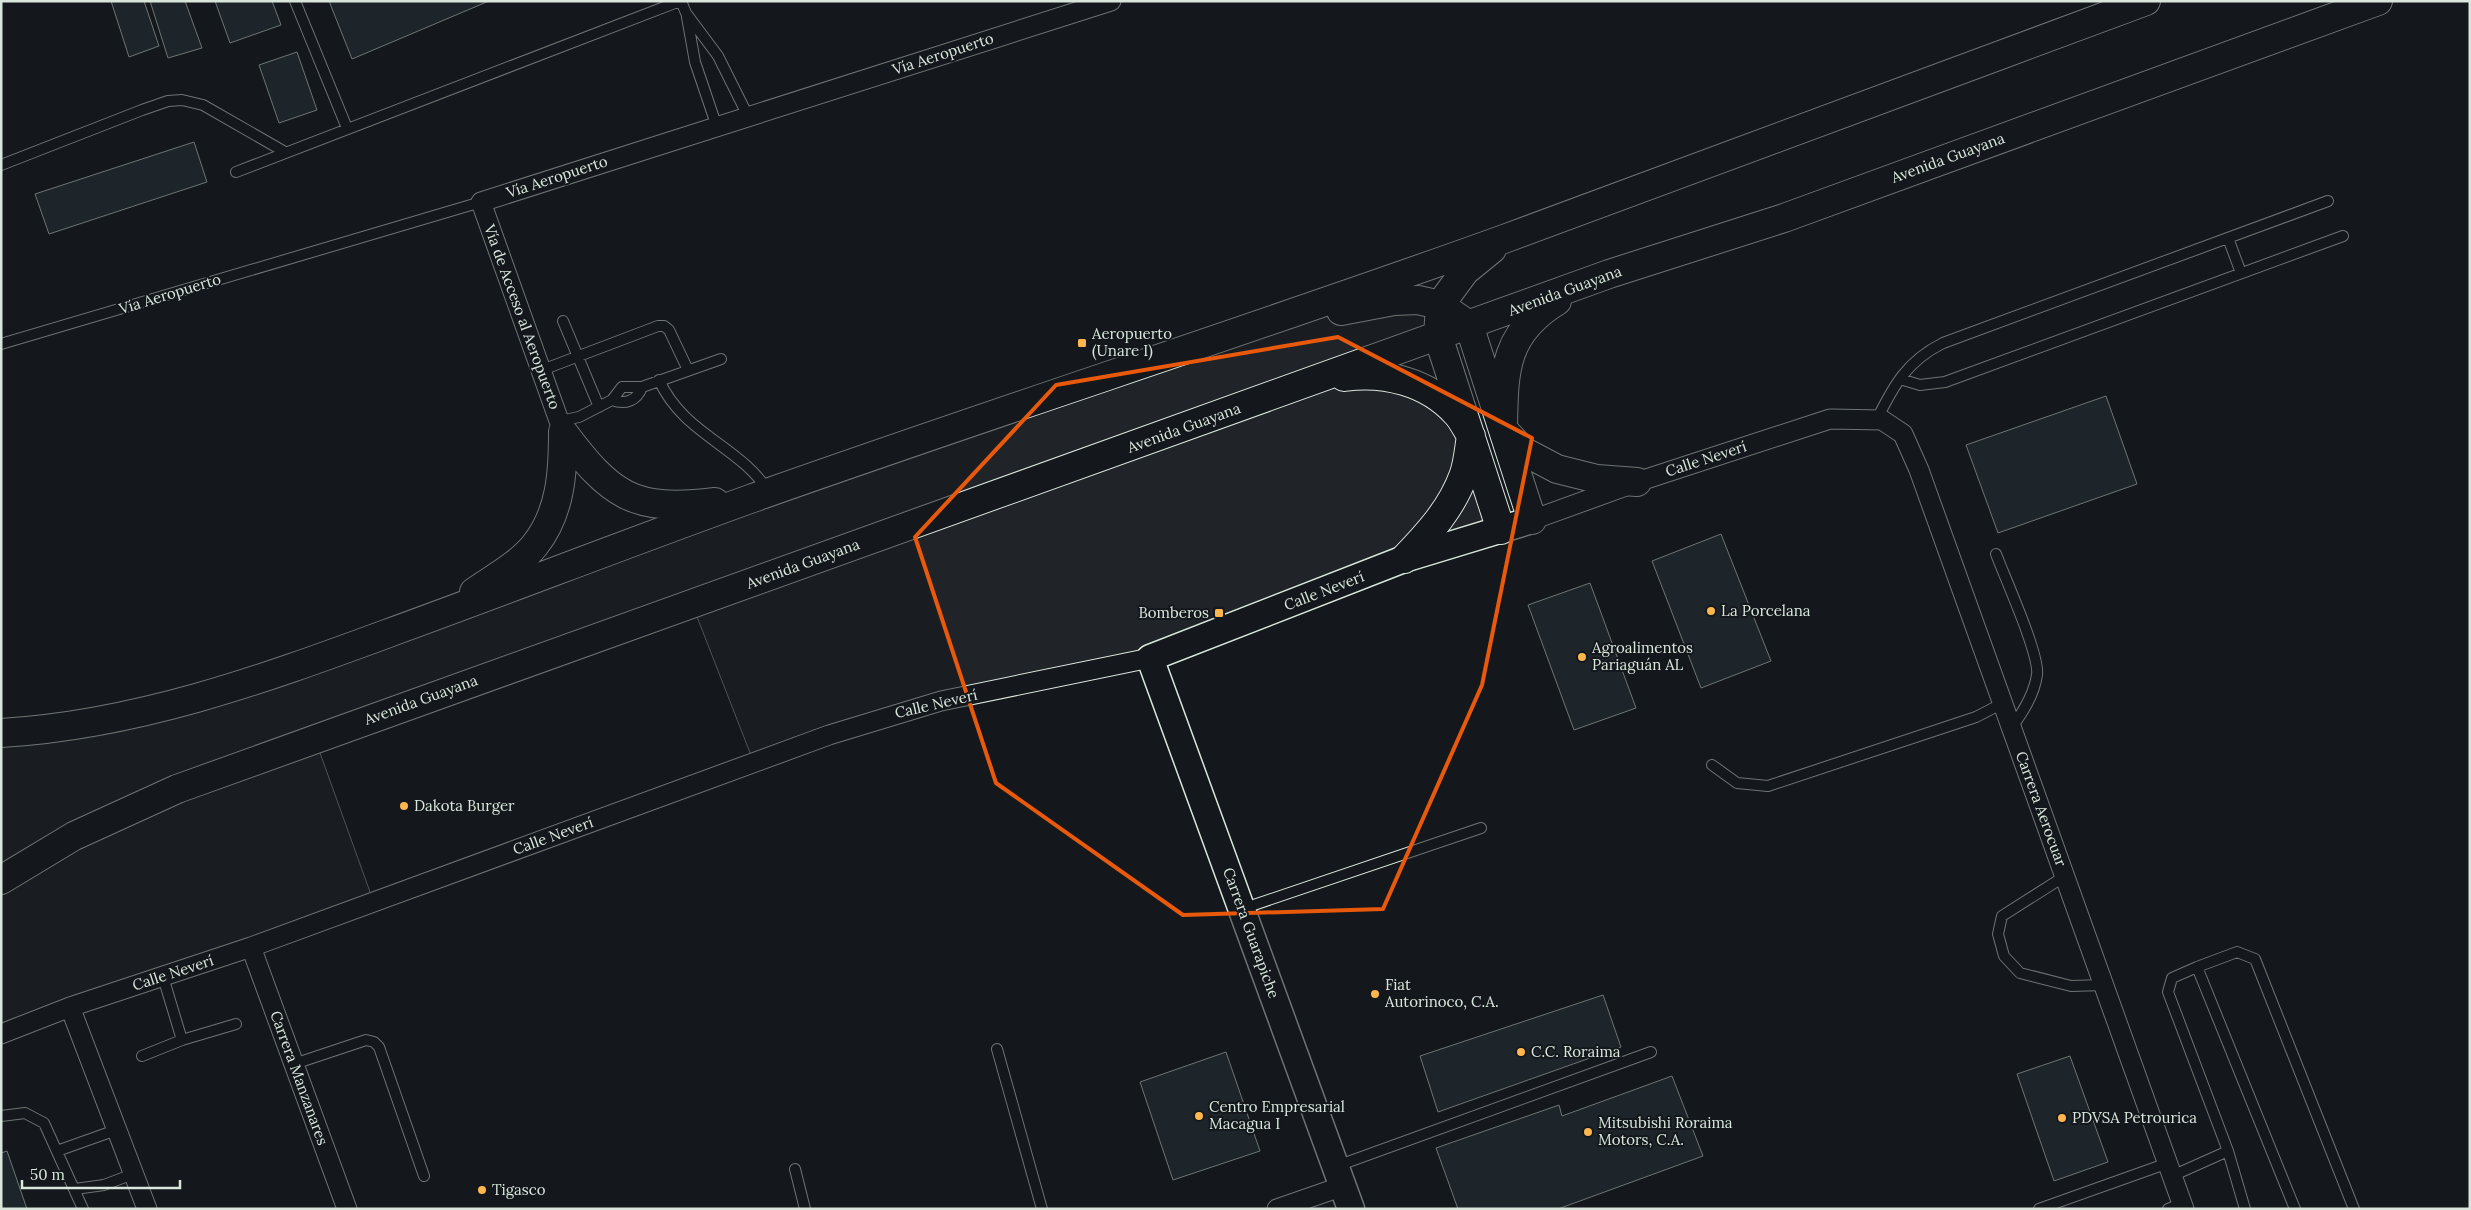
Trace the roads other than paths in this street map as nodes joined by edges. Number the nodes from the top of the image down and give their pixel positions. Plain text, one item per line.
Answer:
1 (295, 1) edge
2 (680, 1) edge
3 (1111, 1) edge
4 (2146, 1) edge
5 (2378, 1) edge
6 (686, 13) junction
7 (748, 116) junction
8 (717, 126) junction
9 (347, 128) junction
10 (285, 152) junction
11 (1, 166) edge
12 (236, 172) dead end
13 (2328, 201) dead end
14 (481, 202) junction
15 (2343, 236) dead end
16 (2228, 238) junction
17 (1504, 239) junction
18 (2241, 273) junction
19 (1609, 274) junction
20 (1440, 305) junction
21 (563, 321) dead end
22 (1469, 325) junction
23 (1234, 334) junction
24 (1438, 336) junction
25 (1, 344) edge
26 (577, 357) junction
27 (721, 359) dead end
28 (542, 370) junction
29 (688, 370) junction
30 (1900, 379) junction
31 (659, 380) junction
32 (1305, 383) junction
33 (642, 386) junction
34 (612, 400) junction
35 (599, 407) junction
36 (1879, 419) junction
37 (561, 427) junction
38 (1503, 429) junction
39 (1471, 436) junction
40 (1637, 482) junction
41 (760, 496) junction
42 (1532, 520) junction
43 (1501, 530) junction
44 (1996, 554) dead end
45 (1404, 559) junction
46 (446, 612) junction
47 (1150, 658) junction
48 (2003, 703) junction
49 (2012, 727) junction
50 (1, 733) edge
51 (1712, 764) dead end
52 (1481, 828) dead end
53 (2065, 876) junction
54 (1, 880) edge
55 (1242, 909) junction
56 (251, 947) junction
57 (2197, 967) junction
58 (162, 976) junction
59 (2104, 985) junction
60 (70, 1007) junction
61 (236, 1024) dead end
62 (1, 1034) edge
63 (182, 1040) junction
64 (997, 1049) dead end
65 (1651, 1052) dead end
66 (142, 1056) dead end
67 (294, 1064) junction
68 (1, 1116) edge
69 (116, 1130) junction
70 (57, 1151) junction
71 (2228, 1151) junction
72 (795, 1169) dead end
73 (2170, 1170) junction
74 (133, 1174) junction
75 (424, 1176) dead end
76 (1343, 1187) edge
77 (75, 1189) junction
78 (2178, 1207) edge
79 (83, 1209) edge
80 (147, 1209) edge
81 (347, 1209) edge
82 (805, 1209) edge
83 (1042, 1209) edge
84 (1277, 1209) edge
85 (2039, 1209) edge
86 (2246, 1209) edge
87 (2295, 1209) edge
88 (2354, 1209) edge

1 - 9 lane
2 - 6 lane
2 - 9 lane
3 - 7 street, Vía Aeropuerto
4 - 17 main road
5 - 19 main road, Avenida Guayana
6 - 7 lane
6 - 8 lane
7 - 8 street, Vía Aeropuerto
8 - 14 street, Vía Aeropuerto
9 - 10 lane
10 - 11 lane
10 - 12 lane
13 - 16 lane
14 - 25 lane, Vía Aeropuerto
14 - 28 street, Vía de Acceso al Aeropuerto
15 - 18 lane
16 - 18 lane
16 - 30 lane
17 - 20 main road
17 - 23 main road
18 - 30 lane
19 - 22 main road, Avenida Guayana
19 - 38 main road
20 - 22 main road
20 - 23 main road
20 - 24 main road
21 - 26 lane
22 - 24 main road, Avenida Guayana
22 - 38 main road
23 - 41 main road
24 - 32 main road, Avenida Guayana
24 - 39 main road
26 - 28 lane
26 - 29 lane
26 - 35 lane
27 - 29 lane
28 - 37 street, Vía de Acceso al Aeropuerto
29 - 31 lane
30 - 36 lane
31 - 33 lane
31 - 41 lane
32 - 39 main road
32 - 54 main road, Avenida Guayana
33 - 34 lane
33 - 34 lane
34 - 35 lane
35 - 37 lane
36 - 40 street, Calle Neverí
36 - 48 street, Carrera Aerocuar
37 - 41 main road
37 - 46 main road
38 - 40 main road
38 - 42 main road
39 - 43 main road
39 - 45 main road
40 - 42 street, Calle Neverí
41 - 46 main road
42 - 43 street, Calle Neverí
43 - 45 street, Calle Neverí
44 - 49 lane
45 - 47 street, Calle Neverí
46 - 50 main road
47 - 55 street, Carrera Guarapiche
47 - 56 street, Calle Neverí
48 - 49 street, Carrera Aerocuar
48 - 51 lane
49 - 53 street, Carrera Aerocuar
52 - 55 lane
53 - 59 street, Carrera Aerocuar
53 - 59 lane
55 - 76 street, Carrera Guarapiche
56 - 58 street, Calle Neverí
56 - 67 street, Carrera Manzanares
57 - 71 lane
57 - 87 lane
57 - 88 lane
58 - 60 street, Calle Neverí
58 - 63 lane
59 - 73 street, Carrera Aerocuar
60 - 62 street, Calle Neverí
60 - 69 street
61 - 63 lane
63 - 66 lane
64 - 83 lane
65 - 76 lane
67 - 75 lane
67 - 81 street, Carrera Manzanares
68 - 70 lane
69 - 70 lane
69 - 74 street
70 - 77 lane
71 - 73 lane
71 - 86 lane
72 - 82 lane
73 - 78 street, Carrera Aerocuar
73 - 85 lane
74 - 77 lane
74 - 80 street
76 - 84 street
77 - 79 lane

